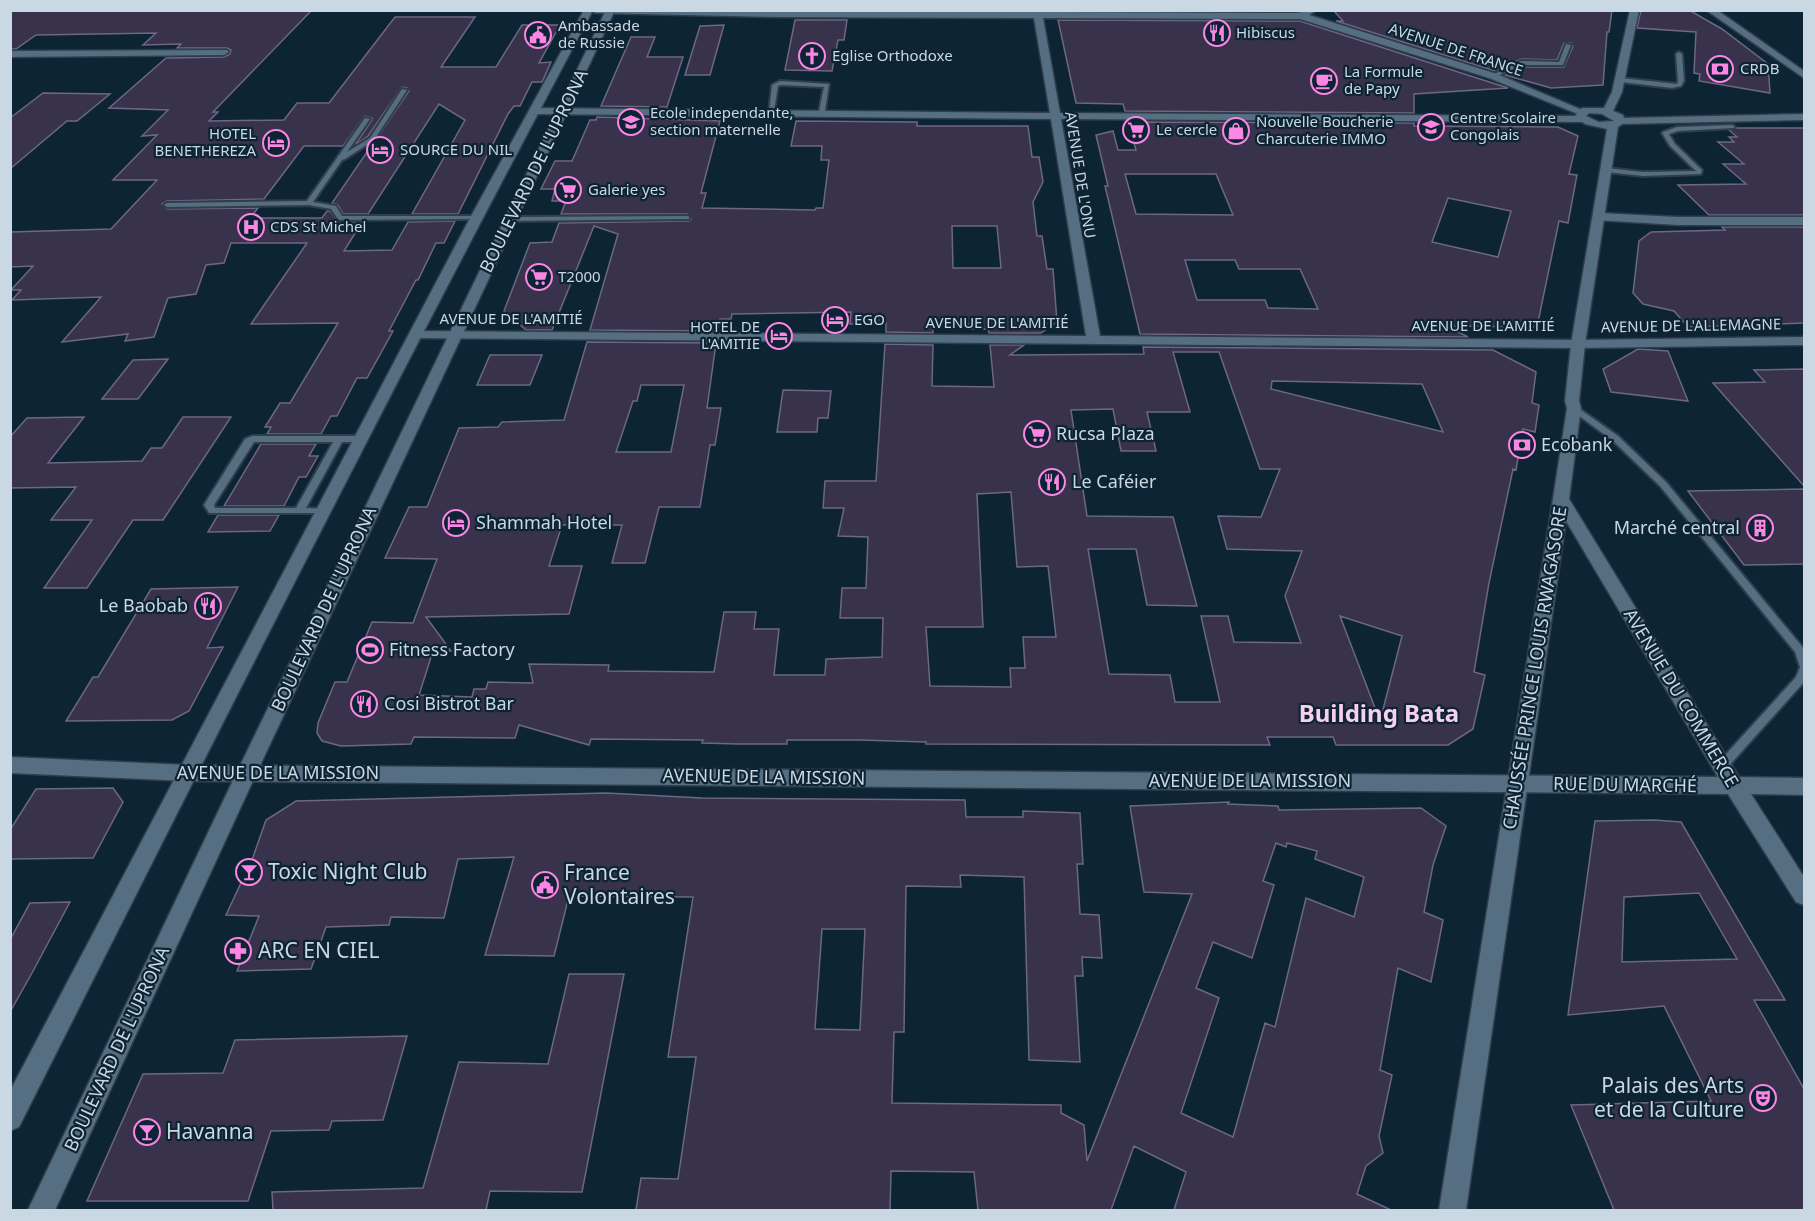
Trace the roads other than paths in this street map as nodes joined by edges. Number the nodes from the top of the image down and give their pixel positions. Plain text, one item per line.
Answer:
1 (589, 10) edge
2 (798, 10) edge
3 (1285, 10) edge
4 (1313, 10) edge
5 (1635, 10) edge
6 (1710, 10) edge
7 (606, 11) edge
8 (779, 14) junction
9 (1038, 15) junction
10 (1300, 15) junction
11 (1568, 45) dead end
12 (224, 52) dead end
13 (10, 54) edge
14 (1679, 54) dead end
15 (1804, 75) edge
16 (1493, 76) junction
17 (1621, 80) junction
18 (404, 90) dead end
19 (535, 111) junction
20 (563, 111) junction
21 (771, 111) junction
22 (822, 111) junction
23 (1607, 112) junction
24 (1582, 115) junction
25 (1056, 116) junction
26 (1804, 117) edge
27 (367, 119) dead end
28 (1617, 123) junction
29 (1732, 127) dead end
30 (340, 160) junction
31 (1606, 170) junction
32 (309, 203) junction
33 (167, 205) dead end
34 (1600, 217) junction
35 (476, 218) junction
36 (687, 218) dead end
37 (511, 219) junction
38 (1804, 221) edge
39 (416, 335) junction
40 (454, 335) junction
41 (1094, 340) junction
42 (1804, 341) edge
43 (1578, 344) junction
44 (1574, 408) junction
45 (339, 439) junction
46 (362, 439) junction
47 (1561, 500) junction
48 (299, 511) junction
49 (324, 511) junction
50 (1804, 665) edge
51 (1804, 670) edge
52 (10, 765) edge
53 (1722, 766) junction
54 (247, 772) junction
55 (187, 773) junction
56 (1517, 783) junction
57 (1734, 786) junction
58 (1804, 786) edge
59 (1804, 895) edge
60 (10, 1118) edge
61 (41, 1210) edge
62 (1452, 1210) edge

1 - 19 street, BOULEVARD DE L'UPRONA
2 - 8 street
3 - 10 street, AVENUE DE FRANCE
4 - 10 street
5 - 17 street
6 - 15 street
7 - 8 street
7 - 20 street, BOULEVARD DE L'UPRONA
8 - 9 street
9 - 10 street
9 - 25 street, AVENUE DE L'ONU
10 - 16 street, AVENUE DE FRANCE
11 - 16 lane
12 - 13 street
14 - 17 lane
16 - 24 street, AVENUE DE FRANCE
17 - 23 street
18 - 30 lane
19 - 20 street
19 - 35 street, BOULEVARD DE L'UPRONA
20 - 21 street
20 - 37 street, BOULEVARD DE L'UPRONA
21 - 22 street
21 - 22 lane
22 - 25 street
23 - 24 street
23 - 28 street
24 - 25 street
24 - 28 street
25 - 41 street, AVENUE DE L'ONU
26 - 28 street
27 - 30 lane
28 - 31 street, CHAUSSÉE PRINCE LOUIS RWAGASORE
29 - 31 lane
30 - 32 lane
31 - 34 street, CHAUSSÉE PRINCE LOUIS RWAGASORE
32 - 33 lane
32 - 35 lane
34 - 38 street
34 - 43 street, CHAUSSÉE PRINCE LOUIS RWAGASORE
35 - 39 street, BOULEVARD DE L'UPRONA
36 - 37 lane
37 - 40 street, BOULEVARD DE L'UPRONA
39 - 40 street, AVENUE DE L'AMITIÉ
39 - 46 street, BOULEVARD DE L'UPRONA
40 - 41 street, AVENUE DE L'AMITIÉ
40 - 54 street, BOULEVARD DE L'UPRONA
41 - 43 street, AVENUE DE L'AMITIÉ
42 - 43 street, AVENUE DE L'ALLEMAGNE
43 - 44 street, CHAUSSÉE PRINCE LOUIS RWAGASORE
44 - 47 street, CHAUSSÉE PRINCE LOUIS RWAGASORE
44 - 50 lane
45 - 46 lane
45 - 48 lane
45 - 48 lane
46 - 49 street, BOULEVARD DE L'UPRONA
47 - 53 street, AVENUE DU COMMERCE
47 - 56 street, CHAUSSÉE PRINCE LOUIS RWAGASORE
48 - 49 lane
49 - 55 street, BOULEVARD DE L'UPRONA
51 - 53 lane
52 - 55 street, AVENUE DE LA MISSION
53 - 57 street, AVENUE DU COMMERCE
54 - 55 street, AVENUE DE LA MISSION
54 - 56 street, AVENUE DE LA MISSION
54 - 61 street, BOULEVARD DE L'UPRONA
55 - 60 street, BOULEVARD DE L'UPRONA
56 - 57 street, RUE DU MARCHÉ
56 - 62 street, CHAUSSÉE PRINCE LOUIS RWAGASORE
57 - 58 street, RUE DU MARCHÉ
57 - 59 street, AVENUE DU COMMERCE

